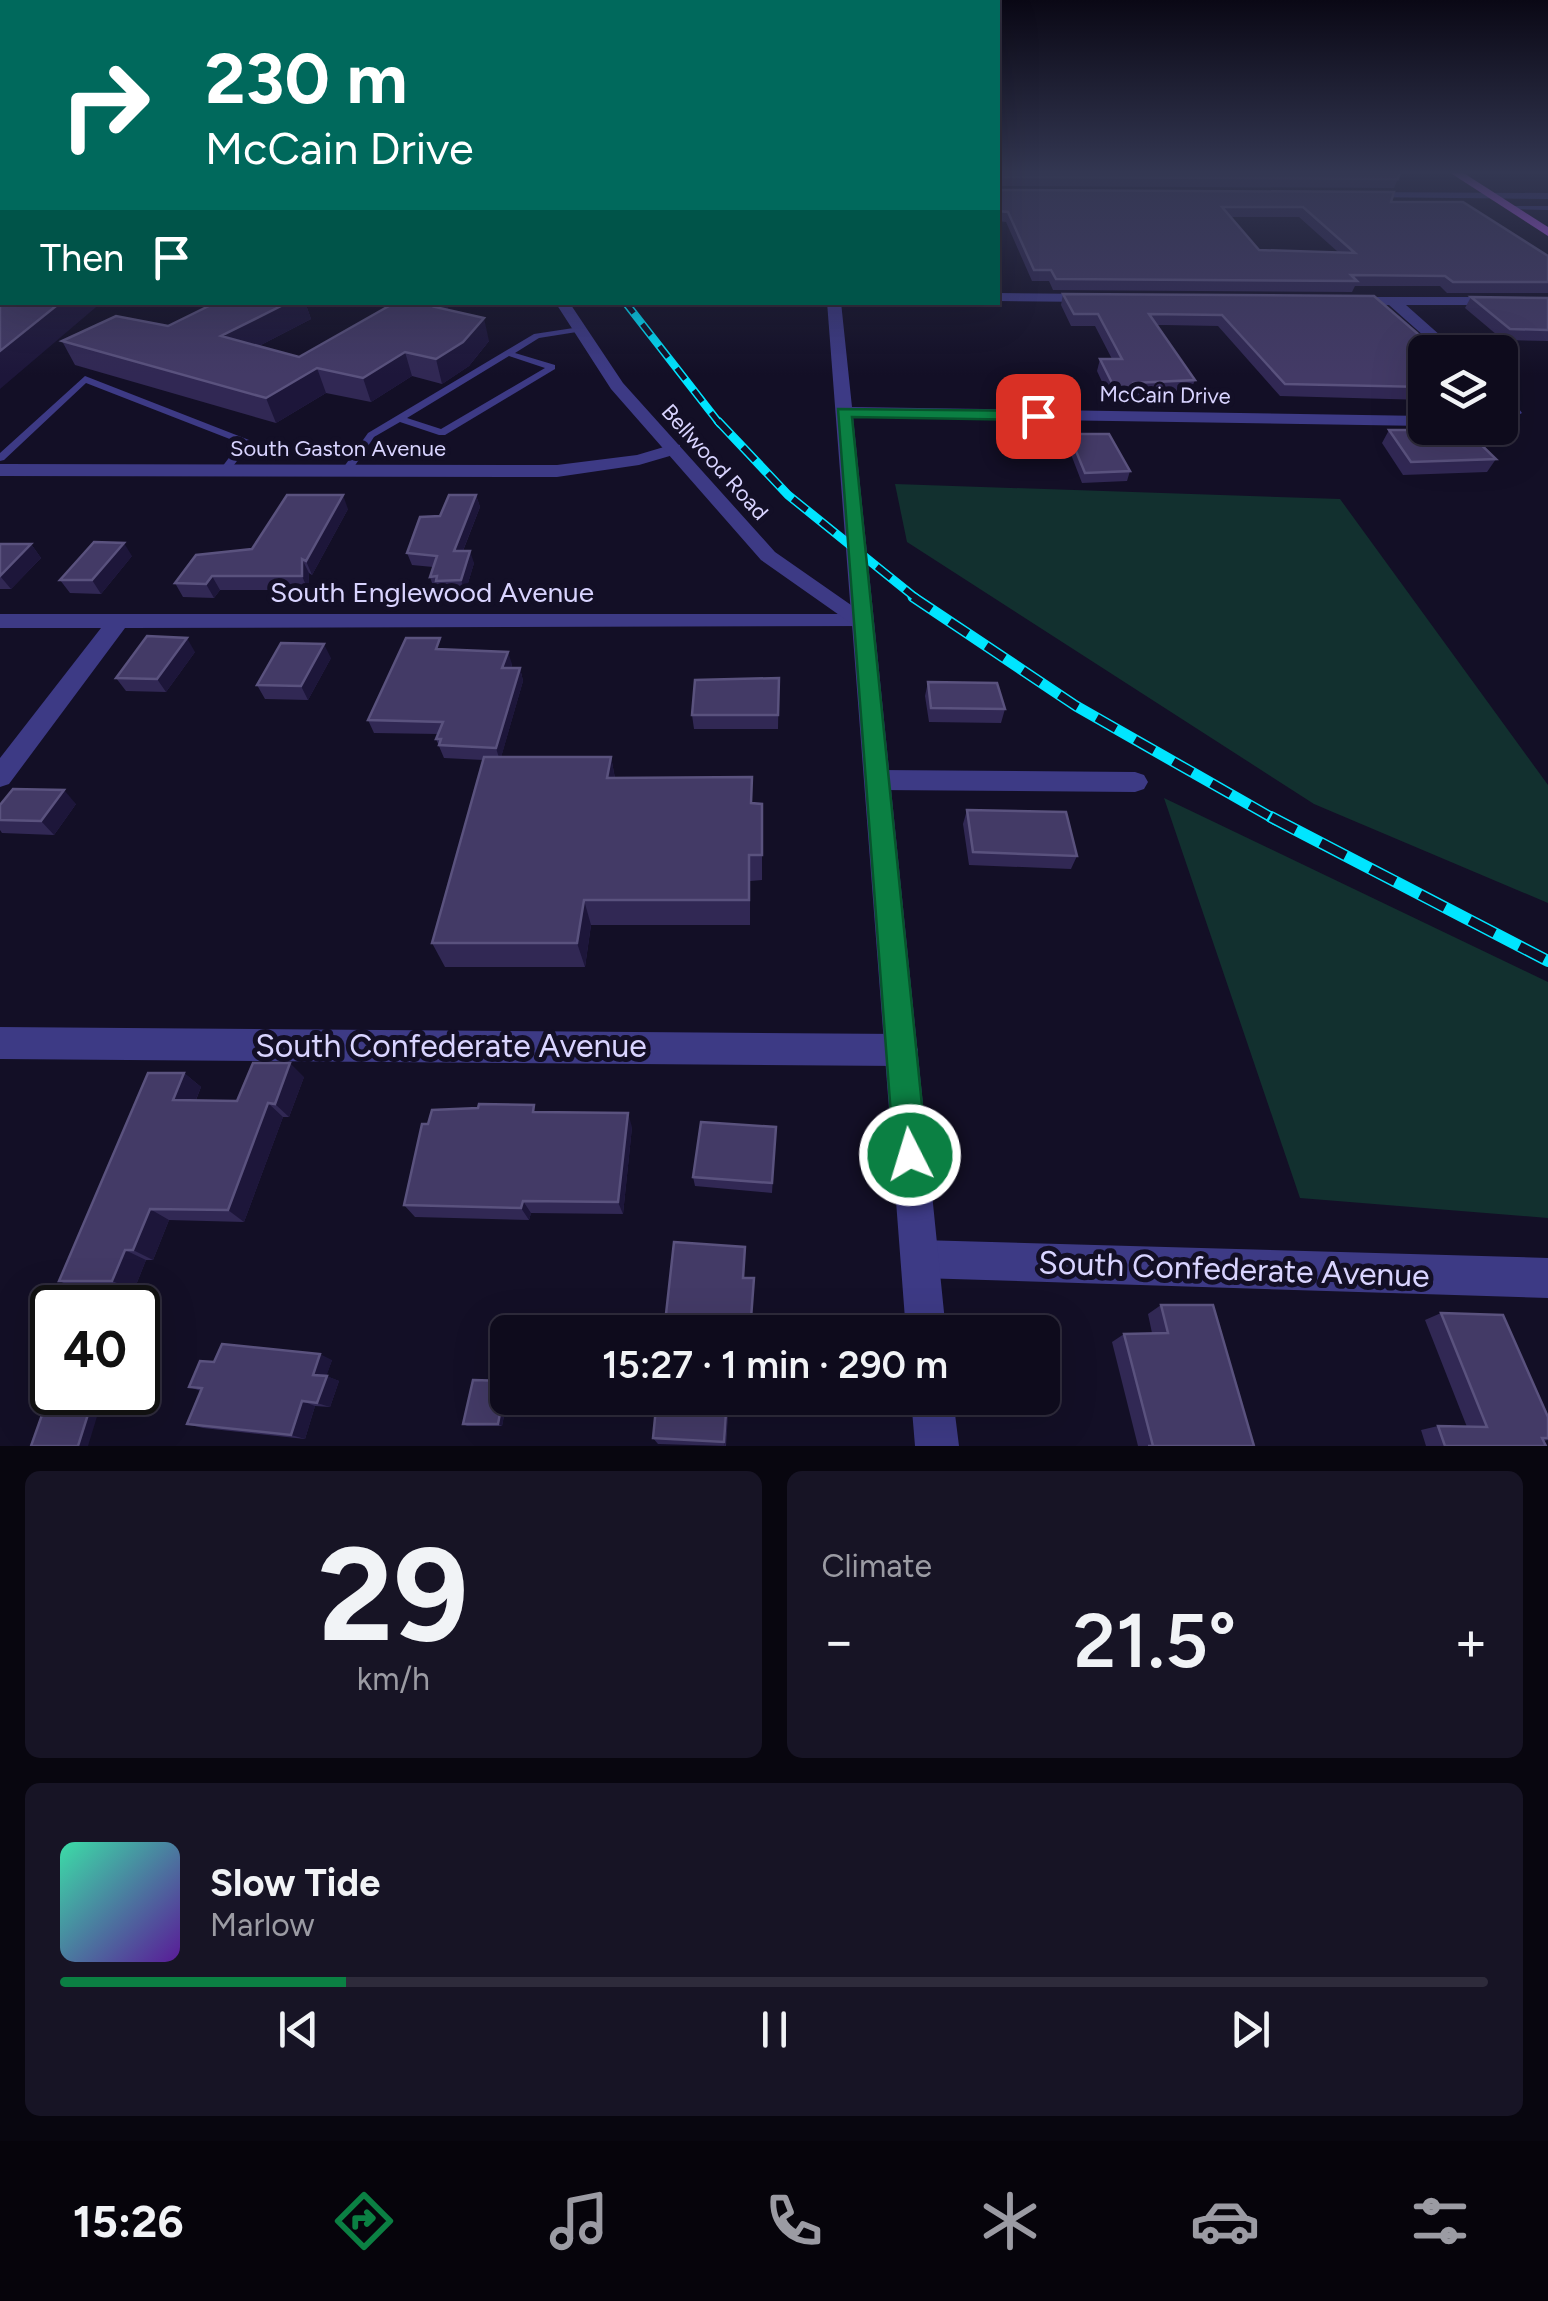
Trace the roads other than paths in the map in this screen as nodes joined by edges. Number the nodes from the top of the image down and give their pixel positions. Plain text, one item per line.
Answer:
1 (1000, 297) edge
2 (1116, 298) edge
3 (1548, 300) edge
4 (1333, 301) edge
5 (1392, 301) junction
6 (564, 305) edge
7 (834, 305) edge
8 (580, 330) junction
9 (1431, 335) edge
10 (508, 353) junction
11 (844, 412) junction
12 (399, 418) junction
13 (1408, 422) edge
14 (674, 450) junction
15 (0, 458) edge
16 (0, 470) edge
17 (224, 471) junction
18 (346, 471) junction
19 (864, 621) junction
20 (0, 622) edge
21 (118, 622) junction
22 (0, 778) edge
23 (878, 780) junction
24 (1135, 782) dead end
25 (0, 1043) edge
26 (901, 1050) junction
27 (920, 1259) junction
28 (1548, 1278) edge
29 (925, 1315) edge
30 (933, 1415) edge
31 (936, 1446) edge

1 - 2 street
3 - 5 street
4 - 5 street
5 - 9 street
6 - 8 street, Bellwood Road
7 - 11 street
8 - 10 lane
8 - 14 street, Bellwood Road
10 - 12 lane
10 - 12 lane
11 - 13 street, McCain Drive
11 - 19 street
12 - 18 lane
14 - 18 street, South Gaston Avenue
14 - 19 street, Bellwood Road
15 - 17 lane
16 - 17 street, South Gaston Avenue
17 - 18 street, South Gaston Avenue
19 - 21 street, South Englewood Avenue
19 - 23 street
20 - 21 street, South Englewood Avenue
21 - 22 street
23 - 24 street
23 - 26 street
25 - 26 street, South Confederate Avenue
26 - 27 street
27 - 28 street, South Confederate Avenue
27 - 29 street
30 - 31 street

